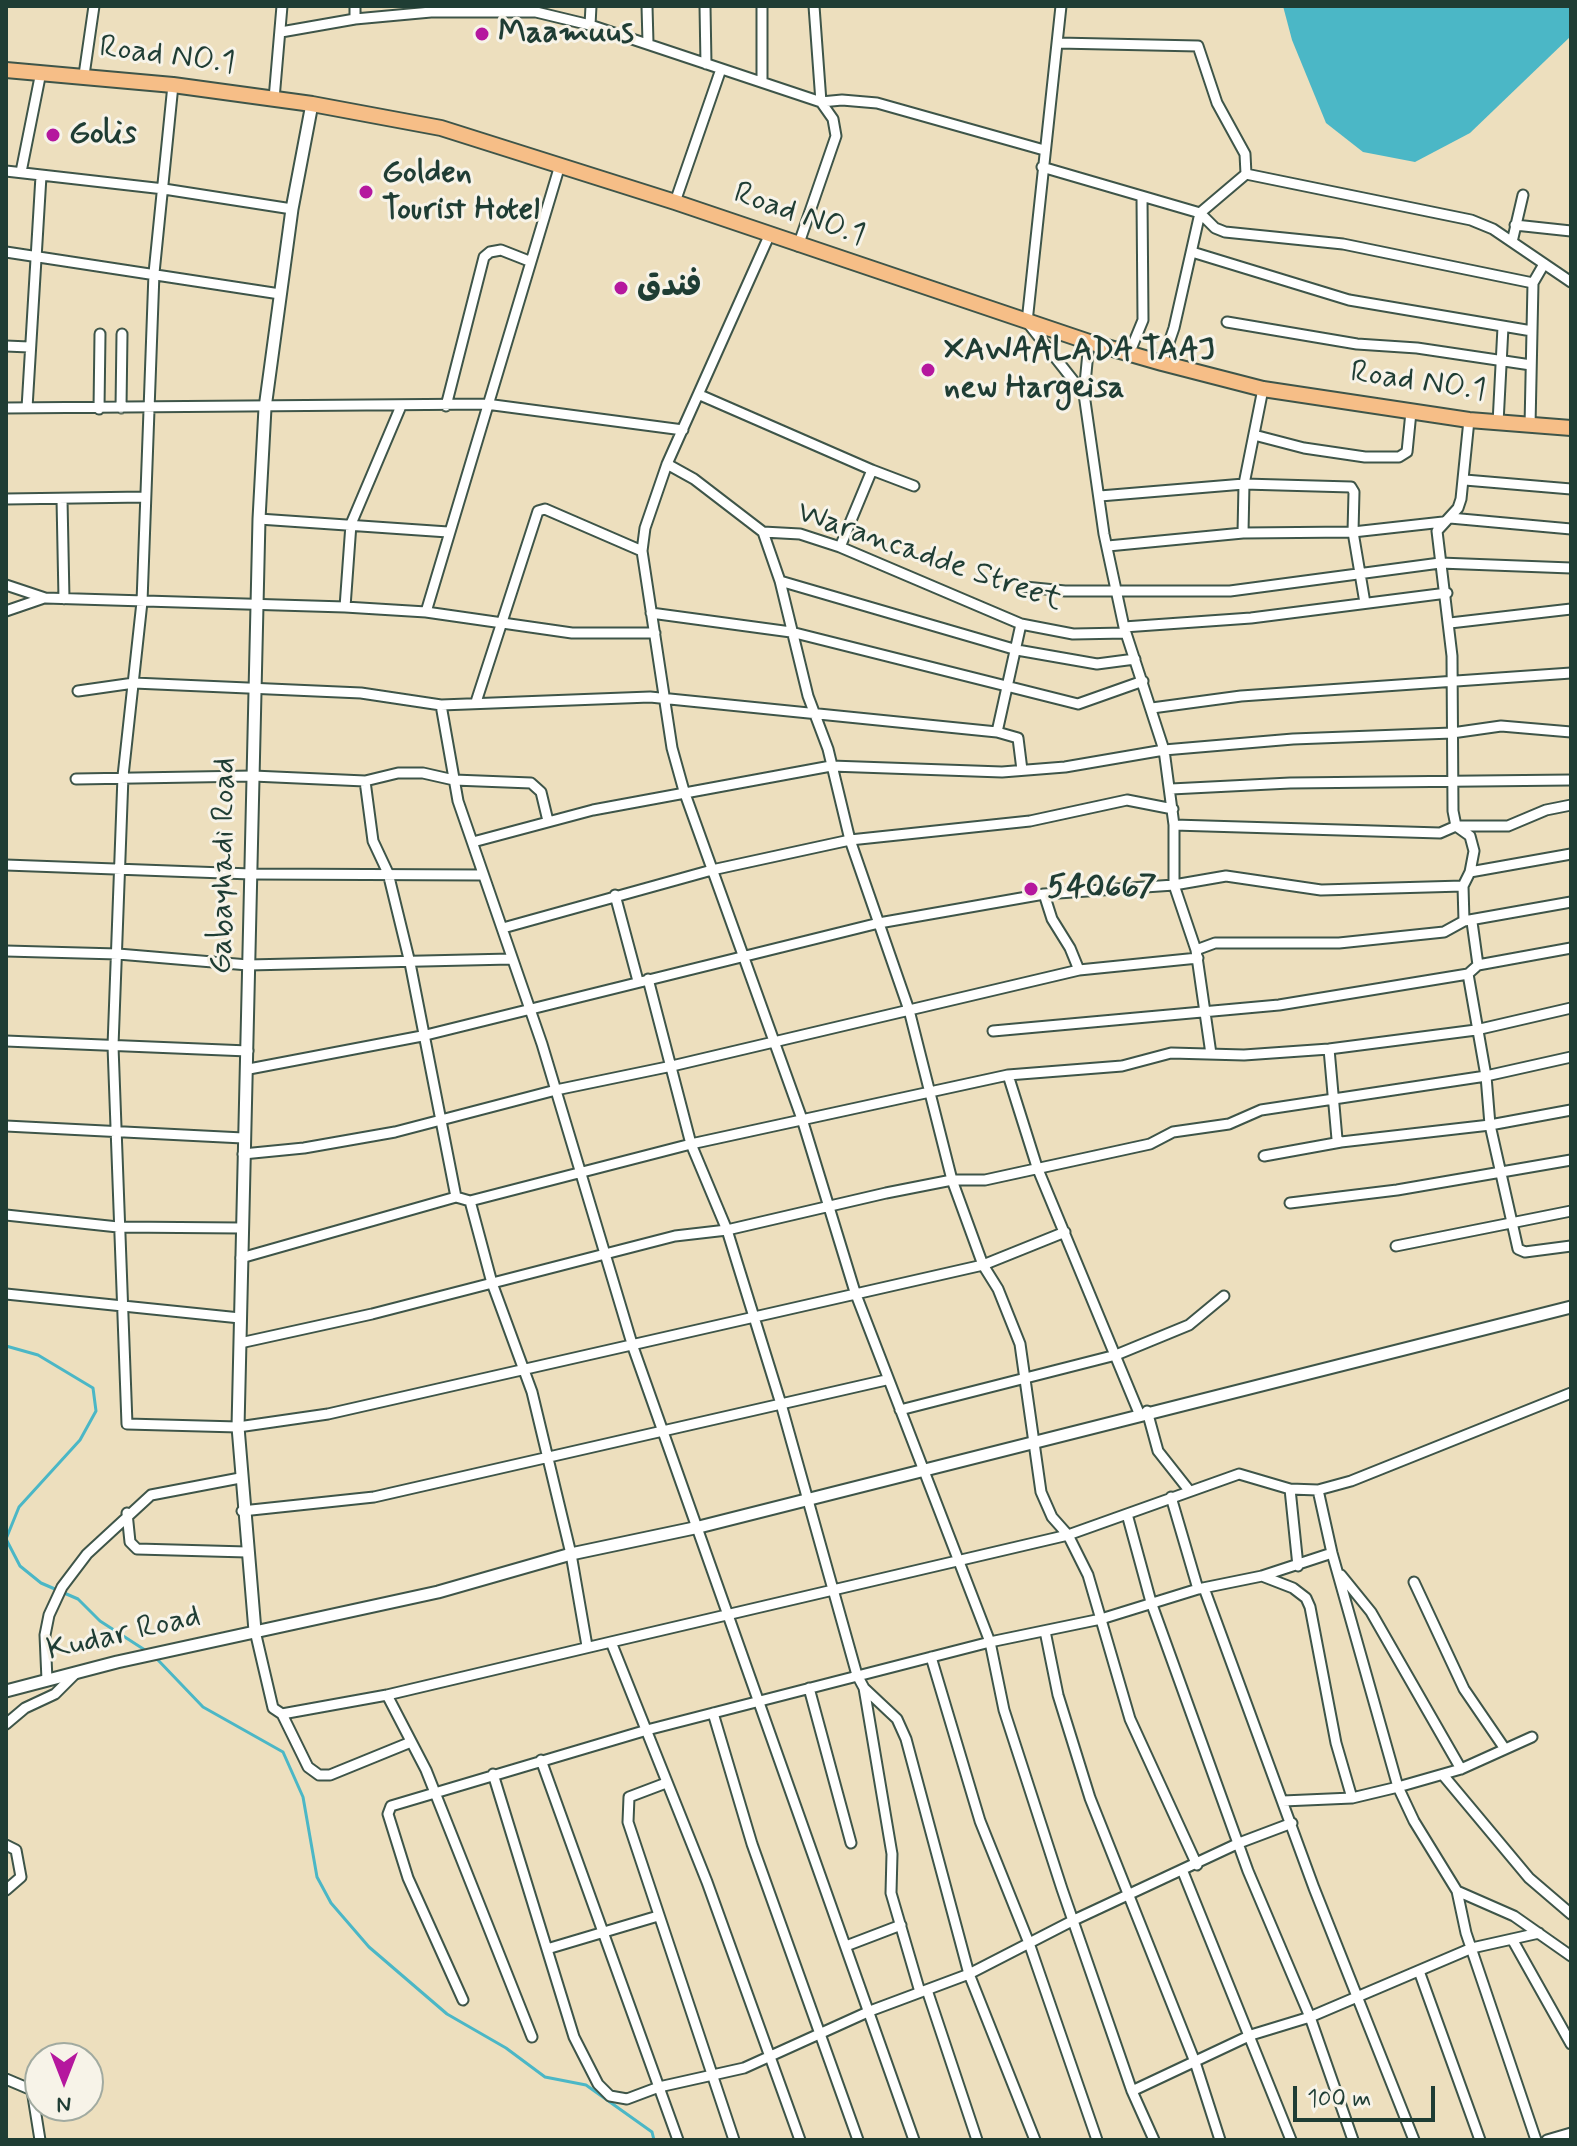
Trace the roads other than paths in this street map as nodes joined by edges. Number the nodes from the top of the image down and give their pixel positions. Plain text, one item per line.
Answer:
1 (94, 6) edge
2 (282, 6) edge
3 (355, 6) edge
4 (591, 6) edge
5 (647, 6) edge
6 (705, 6) edge
7 (762, 6) edge
8 (814, 6) edge
9 (1061, 6) edge
10 (431, 9) edge
11 (536, 9) edge
12 (355, 19) junction
13 (590, 25) junction
14 (281, 32) junction
15 (648, 43) junction
16 (1058, 43) junction
17 (706, 64) junction
18 (721, 69) junction
19 (6, 70) edge
20 (41, 72) junction
21 (84, 75) junction
22 (762, 82) junction
23 (173, 85) junction
24 (274, 99) junction
25 (821, 102) junction
26 (312, 104) junction
27 (1044, 150) junction
28 (560, 165) junction
29 (1042, 167) junction
30 (6, 171) edge
31 (21, 172) junction
32 (1246, 174) junction
33 (41, 176) junction
34 (164, 189) junction
35 (1523, 195) dead end
36 (1142, 197) junction
37 (675, 202) junction
38 (292, 209) junction
39 (1200, 213) junction
40 (1515, 225) junction
41 (1571, 231) edge
42 (769, 236) junction
43 (1512, 242) junction
44 (798, 246) junction
45 (6, 252) edge
46 (1192, 252) junction
47 (35, 255) junction
48 (529, 261) junction
49 (1544, 264) junction
50 (1558, 271) junction
51 (1571, 271) edge
52 (154, 273) junction
53 (1571, 282) edge
54 (1533, 283) junction
55 (280, 294) junction
56 (1027, 322) junction
57 (1227, 322) dead end
58 (1503, 327) junction
59 (1532, 331) junction
60 (100, 334) dead end
61 (122, 334) dead end
62 (1089, 342) junction
63 (6, 346) edge
64 (29, 347) junction
65 (1129, 354) junction
66 (1501, 361) junction
67 (1162, 363) junction
68 (1531, 365) junction
69 (1263, 389) junction
70 (1084, 394) junction
71 (700, 395) junction
72 (486, 404) junction
73 (401, 406) junction
74 (446, 406) junction
75 (151, 407) junction
76 (6, 408) edge
77 (27, 408) junction
78 (121, 408) junction
79 (265, 408) junction
80 (99, 409) junction
81 (1411, 412) junction
82 (1469, 420) junction
83 (1498, 423) junction
84 (1530, 426) junction
85 (1571, 428) edge
86 (683, 430) junction
87 (1254, 435) junction
88 (667, 464) junction
89 (872, 470) junction
90 (1465, 480) junction
91 (1244, 484) junction
92 (914, 486) dead end
93 (1571, 489) edge
94 (1100, 496) junction
95 (145, 497) junction
96 (6, 499) edge
97 (62, 499) junction
98 (259, 519) junction
99 (1447, 520) junction
100 (351, 524) junction
101 (1571, 529) edge
102 (448, 532) junction
103 (763, 532) junction
104 (1353, 532) junction
105 (1243, 533) junction
106 (1108, 546) junction
107 (840, 547) junction
108 (642, 551) junction
109 (1440, 563) junction
110 (1571, 568) edge
111 (1360, 574) junction
112 (780, 581) junction
113 (6, 585) edge
114 (1025, 587) dead end
115 (1115, 591) junction
116 (1447, 593) junction
117 (45, 598) junction
118 (64, 599) junction
119 (142, 602) junction
120 (1365, 603) junction
121 (257, 604) junction
122 (345, 607) junction
123 (1571, 609) edge
124 (6, 611) edge
125 (426, 612) junction
126 (651, 613) junction
127 (503, 623) junction
128 (1450, 623) junction
129 (1021, 624) junction
130 (1125, 630) junction
131 (791, 632) junction
132 (655, 633) junction
133 (1017, 650) junction
134 (1135, 659) junction
135 (1571, 673) edge
136 (1143, 681) junction
137 (134, 683) junction
138 (1452, 683) junction
139 (1008, 686) junction
140 (254, 688) junction
141 (78, 691) dead end
142 (664, 699) junction
143 (476, 702) junction
144 (441, 705) junction
145 (1152, 708) junction
146 (815, 715) junction
147 (997, 732) junction
148 (1571, 732) edge
149 (1452, 733) junction
150 (1164, 750) junction
151 (831, 766) junction
152 (1022, 770) junction
153 (123, 776) junction
154 (253, 776) junction
155 (76, 779) dead end
156 (454, 780) junction
157 (1453, 780) junction
158 (1571, 780) edge
159 (365, 781) junction
160 (1171, 789) junction
161 (684, 791) junction
162 (1571, 805) edge
163 (1173, 809) junction
164 (548, 821) junction
165 (1174, 825) junction
166 (1456, 826) junction
167 (850, 840) junction
168 (473, 842) junction
169 (1571, 854) edge
170 (6, 865) edge
171 (119, 867) junction
172 (712, 870) junction
173 (1470, 872) junction
174 (388, 873) junction
175 (251, 874) junction
176 (482, 875) junction
177 (1174, 885) junction
178 (1463, 886) junction
179 (1044, 894) junction
180 (615, 895) junction
181 (1571, 902) edge
182 (1468, 921) junction
183 (879, 923) junction
184 (503, 928) junction
185 (1571, 948) edge
186 (6, 951) edge
187 (118, 954) junction
188 (1197, 954) junction
189 (742, 955) junction
190 (511, 959) junction
191 (410, 963) junction
192 (248, 965) junction
193 (1478, 965) junction
194 (1079, 970) junction
195 (1468, 974) junction
196 (643, 980) junction
197 (530, 1007) junction
198 (1571, 1008) edge
199 (909, 1010) junction
200 (1206, 1012) junction
201 (1476, 1030) junction
202 (993, 1031) dead end
203 (422, 1036) junction
204 (6, 1041) edge
205 (774, 1042) junction
206 (113, 1046) junction
207 (1329, 1049) junction
208 (248, 1051) junction
209 (1211, 1054) junction
210 (1571, 1057) edge
211 (672, 1066) junction
212 (249, 1069) junction
213 (1008, 1075) junction
214 (1486, 1076) junction
215 (556, 1090) junction
216 (931, 1090) junction
217 (1334, 1100) junction
218 (1571, 1110) edge
219 (443, 1118) junction
220 (802, 1119) junction
221 (1490, 1125) junction
222 (6, 1126) edge
223 (113, 1132) junction
224 (243, 1138) junction
225 (1341, 1142) junction
226 (691, 1144) junction
227 (243, 1154) junction
228 (1264, 1156) dead end
229 (1571, 1160) edge
230 (1037, 1167) junction
231 (1500, 1173) junction
232 (582, 1174) junction
233 (952, 1180) junction
234 (456, 1197) junction
235 (470, 1201) junction
236 (1290, 1203) dead end
237 (826, 1208) junction
238 (1571, 1211) edge
239 (6, 1215) edge
240 (1511, 1224) junction
241 (118, 1227) junction
242 (241, 1228) junction
243 (727, 1230) junction
244 (1065, 1232) junction
245 (1396, 1246) dead end
246 (1571, 1246) edge
247 (605, 1253) junction
248 (241, 1258) junction
249 (983, 1265) junction
250 (492, 1283) junction
251 (855, 1292) junction
252 (6, 1294) edge
253 (1224, 1296) dead end
254 (1571, 1307) edge
255 (121, 1309) junction
256 (240, 1318) junction
257 (754, 1320) junction
258 (240, 1343) junction
259 (633, 1347) junction
260 (1116, 1355) junction
261 (524, 1370) junction
262 (1027, 1376) junction
263 (886, 1380) junction
264 (1571, 1393) edge
265 (781, 1404) junction
266 (900, 1410) junction
267 (1143, 1412) junction
268 (238, 1427) junction
269 (662, 1433) junction
270 (1033, 1444) junction
271 (548, 1458) junction
272 (925, 1469) junction
273 (240, 1478) junction
274 (1188, 1489) junction
275 (1290, 1489) junction
276 (1318, 1490) junction
277 (1171, 1497) junction
278 (808, 1500) junction
279 (242, 1511) junction
280 (127, 1513) junction
281 (1127, 1514) junction
282 (699, 1527) junction
283 (1068, 1535) junction
284 (247, 1552) junction
285 (1332, 1553) junction
286 (571, 1554) junction
287 (959, 1560) junction
288 (1298, 1566) junction
289 (1339, 1574) junction
290 (1262, 1576) junction
291 (1414, 1582) dead end
292 (833, 1588) junction
293 (1201, 1589) junction
294 (1151, 1602) junction
295 (730, 1615) junction
296 (1101, 1619) junction
297 (255, 1631) junction
298 (1045, 1631) junction
299 (611, 1642) junction
300 (990, 1642) junction
301 (587, 1646) junction
302 (931, 1657) junction
303 (76, 1673) junction
304 (857, 1675) junction
305 (47, 1680) junction
306 (809, 1688) junction
307 (864, 1688) junction
308 (6, 1691) edge
309 (387, 1695) junction
310 (758, 1701) junction
311 (713, 1713) junction
312 (282, 1714) junction
313 (6, 1724) edge
314 (647, 1730) junction
315 (1532, 1737) dead end
316 (411, 1742) junction
317 (1505, 1749) junction
318 (541, 1760) junction
319 (1461, 1769) junction
320 (493, 1774) junction
321 (1443, 1775) junction
322 (666, 1783) junction
323 (1398, 1787) junction
324 (434, 1791) junction
325 (1352, 1798) junction
326 (1283, 1801) junction
327 (1292, 1823) junction
328 (851, 1843) dead end
329 (1239, 1843) junction
330 (6, 1845) edge
331 (1197, 1865) junction
332 (1183, 1872) junction
333 (6, 1890) edge
334 (1457, 1891) junction
335 (1129, 1894) junction
336 (1571, 1914) edge
337 (658, 1916) junction
338 (1074, 1920) junction
339 (901, 1925) junction
340 (603, 1930) junction
341 (1539, 1933) junction
342 (1512, 1939) junction
343 (1029, 1943) junction
344 (846, 1946) junction
345 (1472, 1948) junction
346 (547, 1949) junction
347 (1571, 1956) edge
348 (1419, 1971) junction
349 (969, 1974) junction
350 (924, 1991) junction
351 (1357, 1996) junction
352 (463, 2000) dead end
353 (870, 2011) junction
354 (1310, 2017) junction
355 (821, 2033) junction
356 (1251, 2035) junction
357 (532, 2037) dead end
358 (1571, 2044) edge
359 (770, 2056) junction
360 (1195, 2062) junction
361 (713, 2077) junction
362 (6, 2079) edge
363 (659, 2087) junction
364 (1132, 2091) junction
365 (1571, 2133) edge
366 (40, 2140) edge
367 (678, 2140) edge
368 (734, 2140) edge
369 (800, 2140) edge
370 (858, 2140) edge
371 (914, 2140) edge
372 (977, 2140) edge
373 (1035, 2140) edge
374 (1097, 2140) edge
375 (1154, 2140) edge
376 (1220, 2140) edge
377 (1291, 2140) edge
378 (1353, 2140) edge
379 (1414, 2140) edge
380 (1480, 2140) edge
381 (1536, 2140) edge
382 (1547, 2140) edge

1 - 21 street
2 - 14 street
3 - 12 street
4 - 13 street
5 - 15 street
6 - 17 street
7 - 22 street
8 - 25 street
9 - 16 street
10 - 11 street
10 - 12 street
11 - 13 street
12 - 14 street
13 - 15 street
14 - 24 street
15 - 17 street
16 - 27 street
16 - 32 street
17 - 18 street
18 - 22 street
18 - 37 street
19 - 20 highway, Road NO.1
20 - 21 highway, Road NO.1
20 - 31 street
21 - 23 highway, Road NO.1
22 - 25 street
23 - 24 highway, Road NO.1
23 - 34 street
24 - 26 highway, Road NO.1
25 - 27 street
25 - 44 street
26 - 28 highway, Road NO.1
26 - 38 street, Gabayhadi Road
27 - 29 street
28 - 37 highway, Road NO.1
28 - 48 street
29 - 36 street
29 - 56 street
30 - 31 street
31 - 33 street
32 - 39 street
32 - 43 street
33 - 34 street
33 - 47 street
34 - 38 street
34 - 52 street
35 - 40 street
36 - 39 street
36 - 65 street
37 - 42 highway, Road NO.1
38 - 55 street, Gabayhadi Road
39 - 46 street
39 - 54 street
40 - 41 street
40 - 43 street
42 - 44 highway, Road NO.1
42 - 71 street
43 - 49 street
44 - 56 highway, Road NO.1
45 - 47 street
46 - 58 street
46 - 67 street
47 - 52 street
47 - 64 street
48 - 72 street
48 - 74 street
49 - 50 street
49 - 54 street
50 - 51 street
50 - 53 street
52 - 55 street
52 - 75 street
54 - 59 street
55 - 79 street, Gabayhadi Road
56 - 62 highway, Road NO.1
56 - 70 street
57 - 66 street
58 - 59 street
58 - 66 street
59 - 68 street
60 - 80 street
61 - 78 street
62 - 65 highway, Road NO.1
62 - 70 street
63 - 64 street
64 - 77 street
65 - 67 highway, Road NO.1
66 - 68 street
66 - 83 street
67 - 69 highway, Road NO.1
68 - 84 street
69 - 81 highway, Road NO.1
69 - 87 street
70 - 94 street
71 - 86 street
71 - 89 street
72 - 74 street
72 - 86 street
72 - 102 street
73 - 74 street
73 - 79 street
73 - 100 street
75 - 78 street
75 - 79 street
75 - 95 street
76 - 77 street
77 - 80 street
78 - 80 street
79 - 98 street, Gabayhadi Road
81 - 82 highway, Road NO.1
81 - 87 street
82 - 83 highway, Road NO.1
82 - 90 street
83 - 84 highway, Road NO.1
84 - 85 highway, Road NO.1
86 - 88 street
87 - 91 street
88 - 103 street
88 - 108 street
89 - 92 street
89 - 107 street
90 - 93 street
90 - 99 street
91 - 94 street
91 - 104 street
91 - 105 street
94 - 106 street
95 - 97 street
95 - 119 street
96 - 97 street
97 - 118 street
98 - 100 street
98 - 121 street, Gabayhadi Road
99 - 101 street
99 - 104 street
99 - 109 street
100 - 102 street
100 - 122 street
102 - 125 street
103 - 107 street, Warancadde Street
103 - 112 street
104 - 105 street
104 - 111 street
105 - 106 street
106 - 115 street
107 - 129 street, Warancadde Street
108 - 126 street
108 - 127 street
109 - 110 street
109 - 111 street
109 - 116 street
111 - 115 street
111 - 120 street
112 - 131 street
112 - 133 street
113 - 117 street
114 - 115 street
115 - 130 street
116 - 120 street, Warancadde Street
116 - 128 street
117 - 118 street
117 - 124 street
118 - 119 street
119 - 121 street
119 - 137 street
120 - 130 street, Warancadde Street
121 - 122 street
121 - 140 street, Gabayhadi Road
122 - 125 street
123 - 128 street
125 - 127 street
126 - 131 street
126 - 132 street
127 - 132 street
127 - 143 street
128 - 138 street
129 - 130 street, Warancadde Street
129 - 133 street
130 - 134 street
131 - 139 street
131 - 146 street
132 - 142 street
133 - 134 street
133 - 139 street
134 - 136 street
135 - 138 street
136 - 139 street
136 - 145 street
137 - 140 street
137 - 141 street
137 - 153 street
138 - 145 street
138 - 149 street
139 - 147 street
140 - 144 street
140 - 154 street, Gabayhadi Road
142 - 143 street
142 - 146 street
142 - 161 street
143 - 144 street
144 - 156 street
145 - 150 street
146 - 147 street
146 - 151 street
147 - 152 street
148 - 149 street
149 - 150 street
149 - 157 street
150 - 152 street
150 - 160 street
151 - 152 street
151 - 161 street
151 - 167 street
153 - 154 street
153 - 155 street
153 - 171 street
154 - 159 street
154 - 175 street, Gabayhadi Road
156 - 159 street
156 - 164 street
156 - 168 street
157 - 158 street
157 - 160 street
157 - 166 street
159 - 174 street
160 - 163 street
161 - 164 street
161 - 172 street
162 - 166 street
163 - 165 street
163 - 167 street
164 - 168 street
165 - 166 street
165 - 177 street
166 - 173 street
167 - 172 street
167 - 183 street
168 - 176 street
169 - 173 street
170 - 171 street
171 - 175 street
171 - 187 street
172 - 180 street
172 - 189 street
173 - 178 street
174 - 175 street
174 - 176 street
174 - 191 street
175 - 192 street, Gabayhadi Road
176 - 184 street
177 - 178 street
177 - 179 street
177 - 188 street
178 - 182 street
179 - 183 street
179 - 194 street
180 - 184 street
180 - 196 street
181 - 182 street
182 - 188 street
182 - 193 street
183 - 189 street
183 - 199 street
184 - 190 street
185 - 193 street
186 - 187 street
187 - 192 street
187 - 206 street
188 - 194 street
188 - 200 street
189 - 196 street
189 - 205 street
190 - 191 street
190 - 197 street
191 - 192 street
191 - 203 street
192 - 208 street, Gabayhadi Road
193 - 195 street
194 - 199 street
195 - 200 street
195 - 201 street
196 - 197 street
196 - 211 street
197 - 203 street
197 - 215 street
198 - 201 street
199 - 205 street
199 - 216 street
200 - 202 street
200 - 209 street
201 - 207 street
201 - 214 street
203 - 212 street
203 - 219 street
204 - 206 street
205 - 211 street
205 - 220 street
206 - 208 street
206 - 223 street
207 - 209 street
207 - 217 street
208 - 212 street, Gabayhadi Road
209 - 213 street
210 - 214 street
211 - 215 street
211 - 226 street
212 - 224 street, Gabayhadi Road
213 - 216 street
213 - 230 street
214 - 217 street
214 - 221 street
215 - 219 street
215 - 232 street
216 - 220 street
216 - 233 street
217 - 225 street
217 - 230 street
218 - 221 street
219 - 227 street
219 - 234 street
220 - 226 street
220 - 237 street
221 - 225 street
221 - 231 street
222 - 223 street
223 - 224 street
223 - 241 street
224 - 227 street, Gabayhadi Road
225 - 228 street
226 - 232 street
226 - 243 street
227 - 242 street, Gabayhadi Road
229 - 231 street
230 - 233 street
230 - 244 street
231 - 236 street
231 - 240 street
232 - 235 street
232 - 247 street
233 - 237 street
233 - 249 street
234 - 235 street
234 - 248 street
235 - 250 street
237 - 243 street
237 - 251 street
238 - 240 street
239 - 241 street
240 - 245 street
240 - 246 street
241 - 242 street
241 - 255 street
242 - 248 street, Gabayhadi Road
243 - 247 street
243 - 257 street
244 - 249 street
244 - 260 street
247 - 250 street
247 - 259 street
248 - 256 street, Gabayhadi Road
249 - 251 street
249 - 262 street
250 - 258 street
250 - 261 street
251 - 257 street
251 - 263 street
252 - 255 street
253 - 260 street
254 - 267 street, Kudar Road
255 - 256 street
255 - 268 street
256 - 258 street, Gabayhadi Road
257 - 259 street
257 - 265 street
258 - 268 street, Gabayhadi Road
259 - 261 street
259 - 269 street
260 - 262 street
260 - 267 street
261 - 268 street
261 - 271 street
262 - 266 street
262 - 270 street
263 - 265 street
263 - 266 street
264 - 276 street
265 - 269 street
265 - 278 street
266 - 272 street
267 - 270 street, Kudar Road
267 - 274 street
268 - 273 street, Gabayhadi Road
269 - 271 street
269 - 282 street
270 - 272 street, Kudar Road
270 - 283 street
271 - 279 street
271 - 286 street
272 - 278 street, Kudar Road
272 - 287 street
273 - 279 street, Gabayhadi Road
273 - 280 street
274 - 275 street
274 - 277 street
275 - 276 street
275 - 288 street
276 - 285 street
277 - 281 street
277 - 293 street
278 - 282 street, Kudar Road
278 - 292 street
279 - 284 street, Gabayhadi Road
280 - 284 street
280 - 305 street
281 - 283 street
281 - 294 street
282 - 286 street, Kudar Road
282 - 295 street
283 - 287 street
283 - 296 street
284 - 297 street, Gabayhadi Road
285 - 288 street
285 - 289 street
286 - 297 street, Kudar Road
286 - 301 street
287 - 292 street
287 - 300 street
288 - 290 street
289 - 319 street
289 - 323 street
290 - 293 street
290 - 325 street
291 - 317 street
292 - 295 street
292 - 304 street
293 - 294 street
293 - 326 street
294 - 296 street
294 - 329 street
295 - 299 street
295 - 310 street
296 - 298 street
296 - 331 street
297 - 303 street, Kudar Road
297 - 312 street
298 - 300 street
298 - 335 street
299 - 301 street
299 - 314 street
300 - 302 street
300 - 338 street
301 - 309 street
302 - 304 street
302 - 343 street
303 - 305 street, Kudar Road
303 - 313 street
304 - 306 street
304 - 307 street
305 - 308 street, Kudar Road
306 - 310 street
306 - 328 street
307 - 339 street
307 - 349 street
309 - 312 street
309 - 316 street
310 - 311 street
310 - 344 street
311 - 314 street
311 - 355 street
312 - 316 street
314 - 318 street
314 - 322 street
315 - 317 street
316 - 324 street
317 - 319 street
318 - 320 street
318 - 340 street
319 - 321 street
320 - 324 street
320 - 346 street
321 - 323 street
321 - 336 street
322 - 337 street
322 - 359 street
323 - 325 street
323 - 334 street
324 - 352 street
324 - 357 street
325 - 326 street
326 - 327 street
327 - 329 street
327 - 351 street
329 - 331 street
329 - 354 street
330 - 333 street
331 - 332 street
332 - 335 street
332 - 356 street
334 - 341 street
334 - 345 street
335 - 338 street
335 - 360 street
337 - 340 street
337 - 361 street
338 - 343 street
338 - 364 street
339 - 344 street
339 - 350 street
340 - 346 street
340 - 363 street
341 - 342 street
341 - 347 street
342 - 345 street
342 - 358 street
343 - 349 street
343 - 374 street
344 - 353 street
345 - 348 street
345 - 381 street
346 - 363 street
348 - 351 street
348 - 380 street
349 - 350 street
349 - 373 street
350 - 353 street
350 - 372 street
351 - 354 street
351 - 379 street
353 - 355 street
353 - 371 street
354 - 356 street
354 - 378 street
355 - 359 street
355 - 370 street
356 - 360 street
356 - 377 street
359 - 361 street
359 - 369 street
360 - 364 street
360 - 376 street
361 - 363 street
361 - 368 street
362 - 366 street
363 - 367 street
364 - 375 street
365 - 382 street

